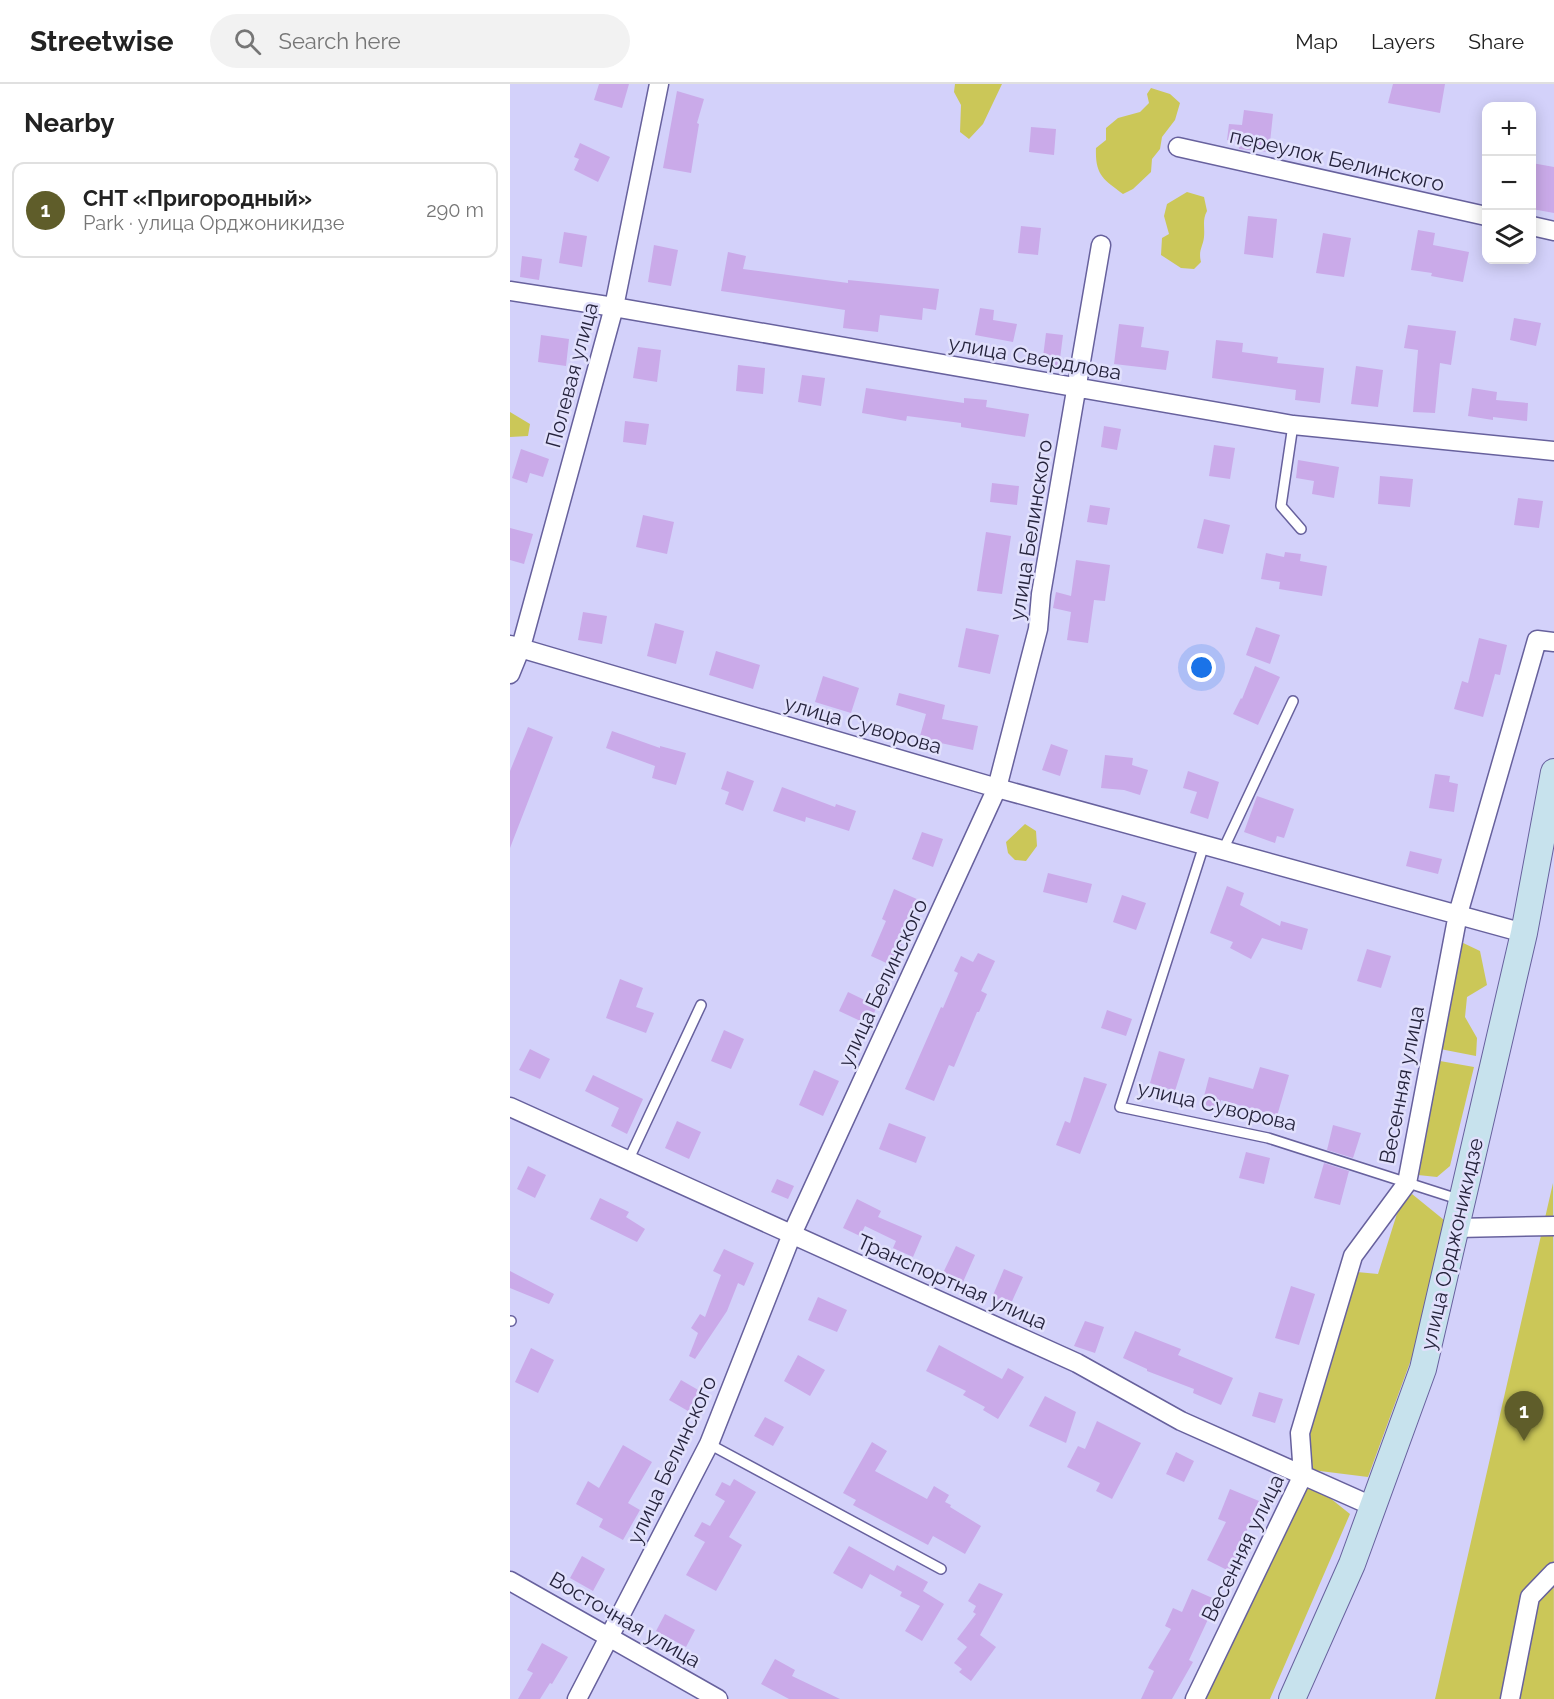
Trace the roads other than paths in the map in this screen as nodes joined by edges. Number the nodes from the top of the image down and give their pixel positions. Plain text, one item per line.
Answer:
1 (659, 84) edge
2 (1178, 147) dead end
3 (1482, 215) edge
4 (1536, 227) edge
5 (1554, 231) edge
6 (1101, 245) dead end
7 (510, 291) edge
8 (614, 307) junction
9 (1078, 388) junction
10 (1293, 425) junction
11 (1554, 451) edge
12 (1301, 529) dead end
13 (1554, 642) edge
14 (516, 646) edge
15 (510, 674) edge
16 (1293, 701) dead end
17 (1554, 772) edge
18 (997, 788) junction
19 (1204, 845) junction
20 (1222, 850) junction
21 (1458, 914) junction
22 (1524, 933) junction
23 (701, 1005) dead end
24 (510, 1107) edge
25 (628, 1161) junction
26 (1407, 1183) junction
27 (1463, 1201) junction
28 (1554, 1226) edge
29 (1457, 1228) junction
30 (792, 1234) junction
31 (709, 1444) junction
32 (1303, 1475) junction
33 (1372, 1506) junction
34 (941, 1569) dead end
35 (1552, 1578) edge
36 (510, 1581) edge
37 (610, 1638) junction
38 (577, 1699) edge
39 (718, 1699) edge
40 (1195, 1699) edge
41 (1292, 1699) edge
42 (1510, 1699) edge

1 - 8 street, Полевая улица
2 - 3 street, переулок Белинского
4 - 5 street
6 - 9 street, улица Белинского
7 - 8 street, улица Свердлова
8 - 9 street, улица Свердлова
8 - 14 street, Полевая улица
9 - 10 street, улица Свердлова
9 - 18 street, улица Белинского
10 - 11 street, улица Свердлова
10 - 12 lane
13 - 21 street, Весенняя улица
14 - 15 street, Полевая улица
14 - 18 street, улица Суворова
16 - 20 lane
17 - 22 main road, улица Орджоникидзе
18 - 19 street, улица Суворова
18 - 30 street, улица Белинского
19 - 20 street, улица Суворова
19 - 26 lane, улица Суворова
20 - 21 street, улица Суворова
21 - 22 street, улица Суворова
21 - 26 street, Весенняя улица
22 - 27 main road, улица Орджоникидзе
23 - 25 lane
24 - 25 street, Транспортная улица
25 - 30 street, Транспортная улица
26 - 27 lane, улица Суворова
26 - 32 street, Весенняя улица
27 - 29 main road, улица Орджоникидзе
28 - 29 street
29 - 33 main road, улица Орджоникидзе
30 - 31 street, улица Белинского
30 - 32 street, Транспортная улица
31 - 34 lane
31 - 37 street, улица Белинского
32 - 33 street, Транспортная улица
32 - 40 street, Весенняя улица
33 - 41 main road, улица Орджоникидзе
35 - 42 street
36 - 37 street, Восточная улица
37 - 38 street, улица Белинского
37 - 39 street, Восточная улица

